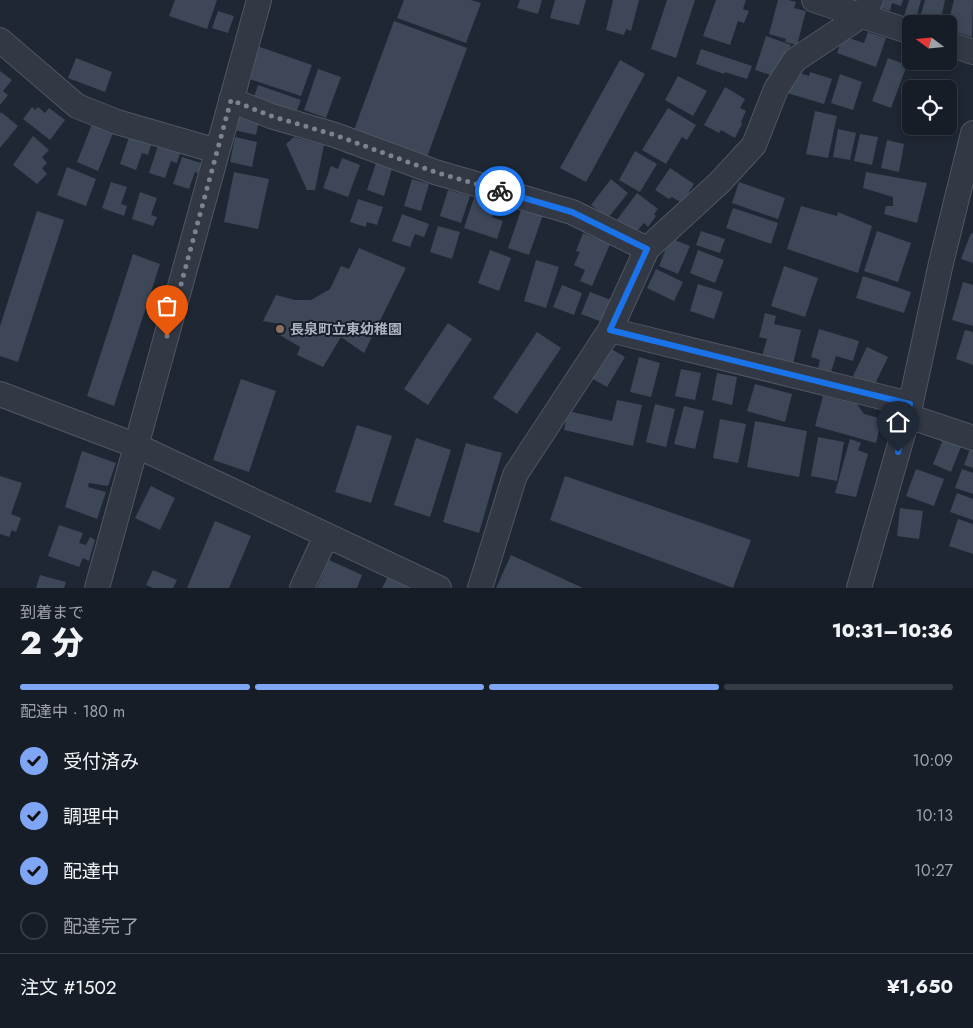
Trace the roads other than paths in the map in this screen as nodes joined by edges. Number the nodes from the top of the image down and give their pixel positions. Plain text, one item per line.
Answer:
1 (259, 0) edge
2 (814, 0) edge
3 (866, 8) edge
4 (902, 27) edge
5 (0, 40) edge
6 (958, 47) edge
7 (973, 52) edge
8 (231, 100) junction
9 (973, 133) edge
10 (217, 151) junction
11 (647, 249) junction
12 (610, 330) junction
13 (0, 394) edge
14 (909, 410) junction
15 (973, 438) edge
16 (137, 446) junction
17 (326, 536) junction
18 (97, 588) edge
19 (302, 588) edge
20 (439, 588) edge
21 (480, 588) edge
22 (859, 588) edge

1 - 8 street
2 - 3 street
3 - 4 street
3 - 11 street
5 - 10 street
6 - 7 street
8 - 10 street
8 - 11 street
9 - 14 street
10 - 16 street
11 - 12 street
12 - 14 street
12 - 21 street
13 - 16 street
14 - 15 street
14 - 22 street
16 - 17 street
16 - 18 street
17 - 19 street
17 - 20 street

